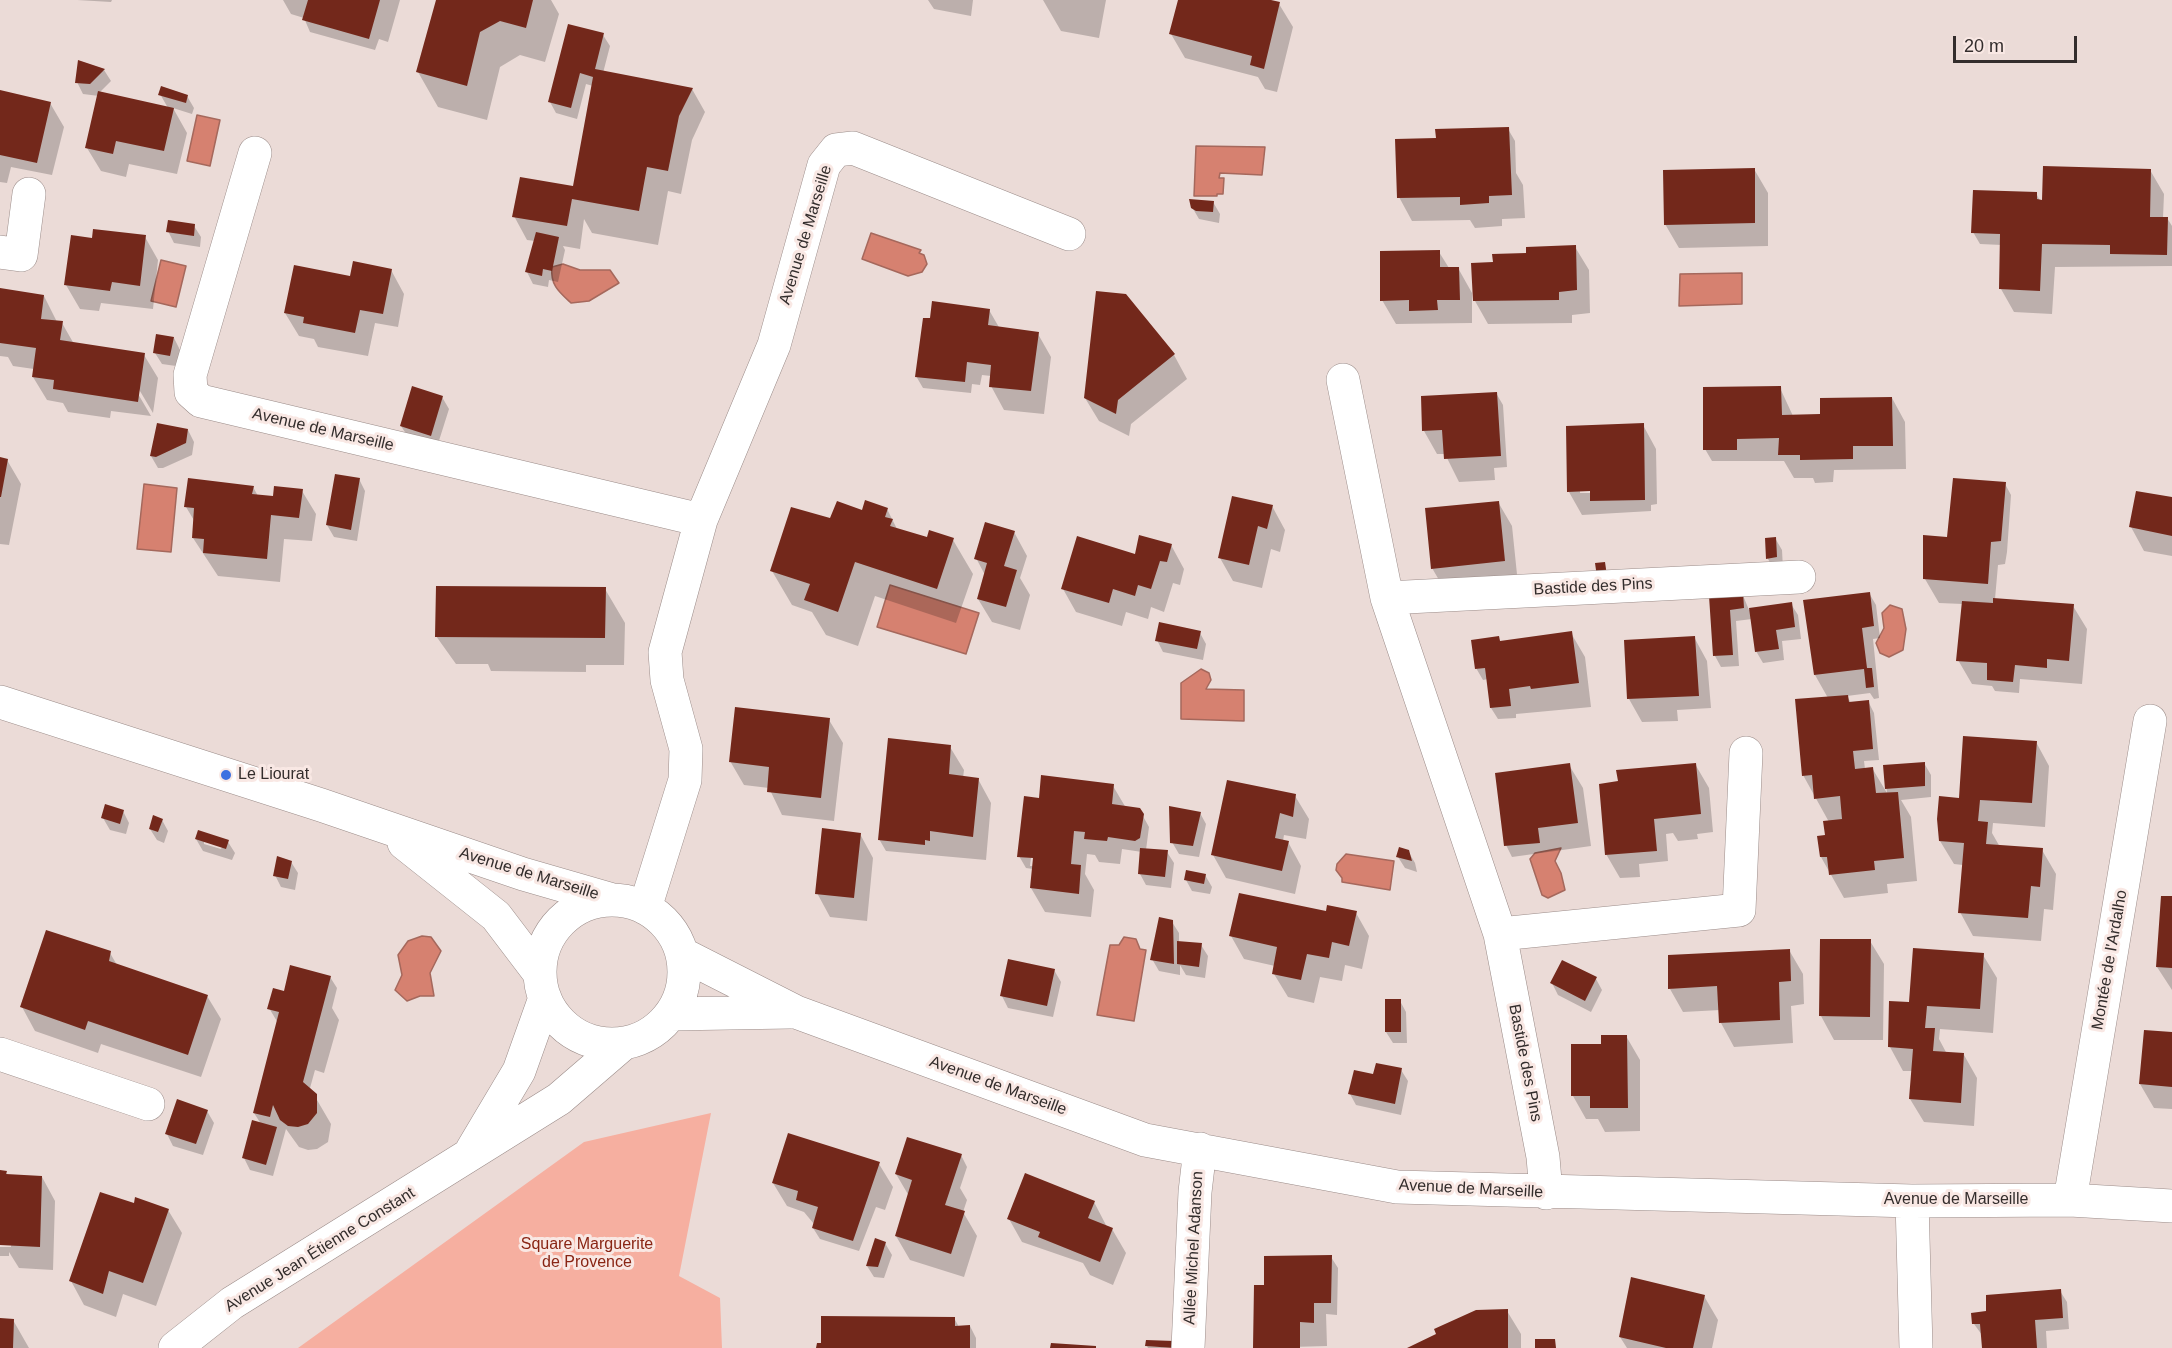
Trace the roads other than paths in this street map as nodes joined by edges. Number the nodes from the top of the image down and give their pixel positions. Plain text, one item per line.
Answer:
1 (255, 153) dead end
2 (29, 194) dead end
3 (1069, 234) dead end
4 (0, 252) edge
5 (1343, 380) dead end
6 (701, 520) junction
7 (1799, 577) dead end
8 (1388, 598) junction
9 (0, 702) edge
10 (2150, 721) dead end
11 (1746, 753) dead end
12 (387, 830) junction
13 (613, 900) junction
14 (645, 908) junction
15 (1500, 934) junction
16 (682, 954) junction
17 (542, 986) junction
18 (796, 1012) junction
19 (672, 1014) junction
20 (624, 1043) junction
21 (0, 1054) edge
22 (148, 1104) dead end
23 (1200, 1149) junction
24 (468, 1157) junction
25 (1546, 1193) junction
26 (2070, 1200) junction
27 (1912, 1201) junction
28 (2172, 1206) edge
29 (175, 1348) edge
30 (1188, 1348) edge
31 (1916, 1348) edge

1 - 6 street, Avenue de Marseille
2 - 4 street
3 - 6 street, Avenue de Marseille
5 - 8 street, Bastide des Pins
6 - 14 street, Avenue de Marseille
7 - 8 street, Bastide des Pins
8 - 15 street, Bastide des Pins
9 - 12 street, Avenue de Marseille
10 - 26 street, Montée de l'Ardalho
11 - 15 street
12 - 13 street, Avenue de Marseille
12 - 17 street
13 - 14 street
13 - 17 street
14 - 16 street
15 - 25 street, Bastide des Pins
16 - 18 street, Avenue de Marseille
16 - 19 street
17 - 20 street
17 - 24 street
18 - 19 street, Avenue de Marseille
18 - 23 street, Avenue de Marseille
19 - 20 street
20 - 24 street, Avenue Jean Étienne Constant
21 - 22 street
23 - 25 street, Avenue de Marseille
23 - 30 street, Allée Michel Adanson
24 - 29 street, Avenue Jean Étienne Constant
25 - 27 street, Avenue de Marseille
26 - 27 street, Avenue de Marseille
26 - 28 street, Avenue de Marseille
27 - 31 street

